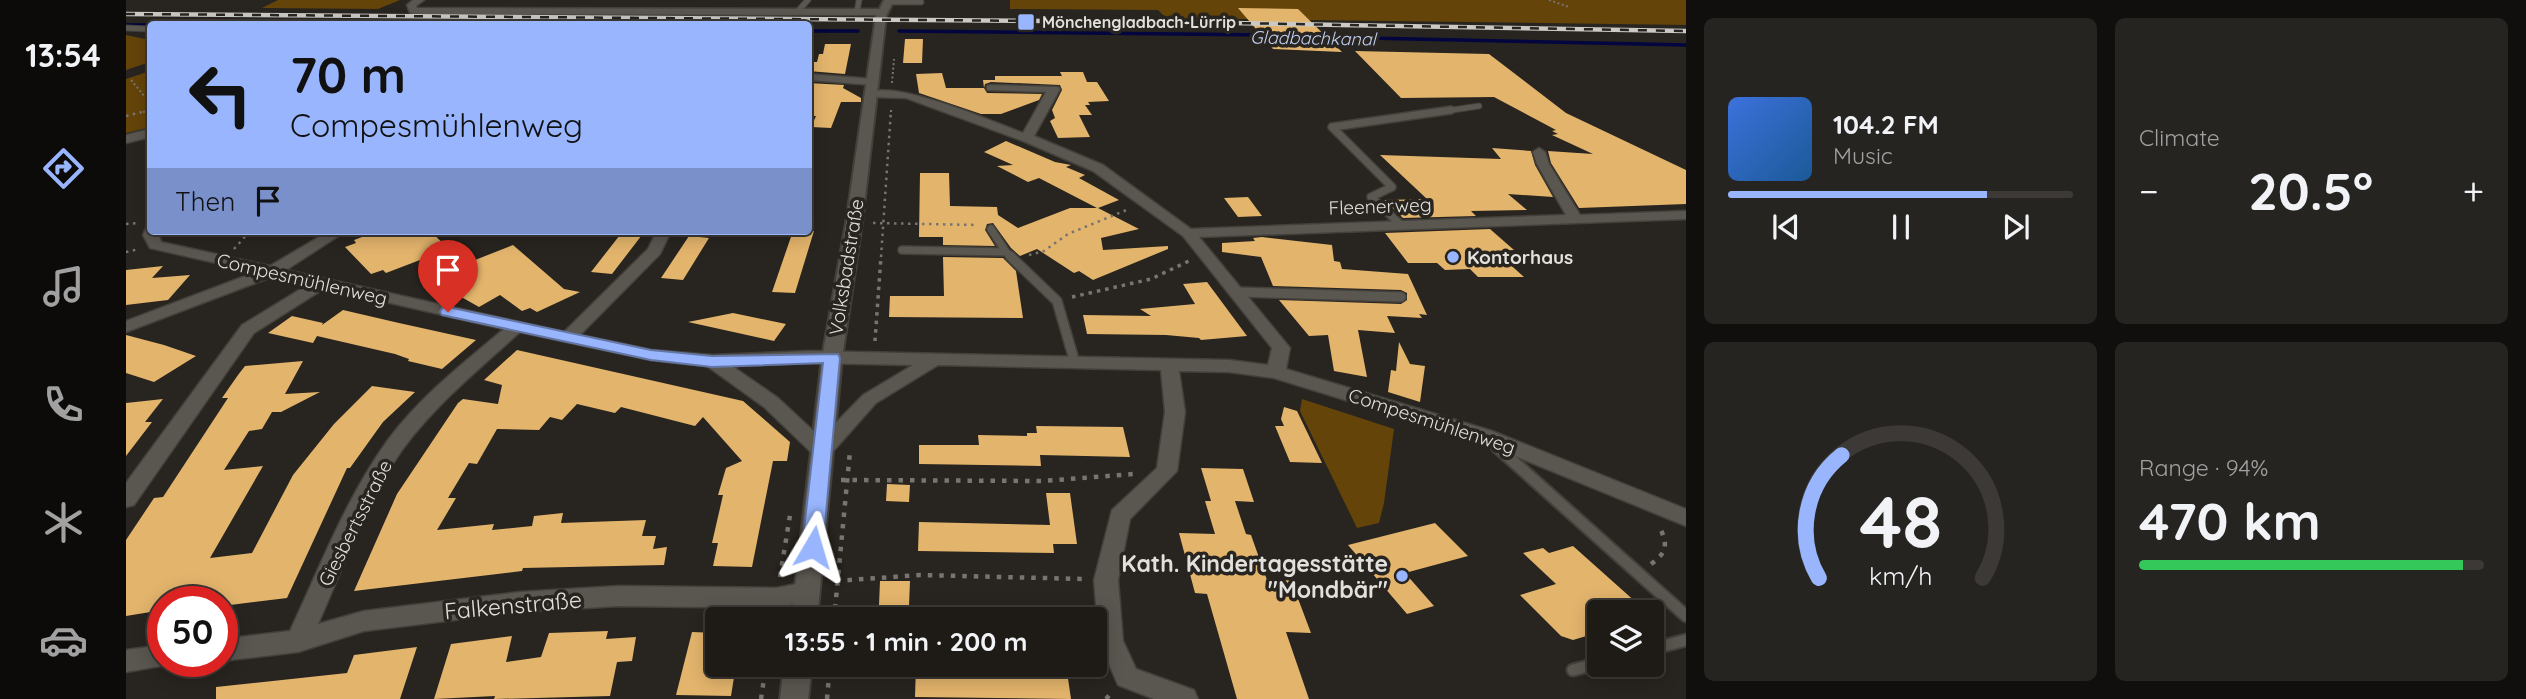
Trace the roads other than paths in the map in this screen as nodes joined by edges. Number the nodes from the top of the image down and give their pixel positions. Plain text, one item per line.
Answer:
1 (420, 0) edge
2 (564, 0) edge
3 (808, 0) edge
4 (859, 0) edge
5 (921, 2) dead end
6 (887, 5) edge
7 (547, 11) junction
8 (797, 12) junction
9 (857, 12) junction
10 (126, 28) edge
11 (147, 29) edge
12 (812, 78) edge
13 (872, 88) junction
14 (991, 88) dead end
15 (1479, 106) dead end
16 (147, 134) edge
17 (1027, 138) junction
18 (126, 139) edge
19 (1539, 152) dead end
20 (1686, 215) edge
21 (1574, 218) junction
22 (1400, 224) junction
23 (991, 229) road end
24 (1188, 233) junction
25 (150, 235) edge
26 (332, 235) edge
27 (662, 235) edge
28 (902, 250) dead end
29 (1006, 251) junction
30 (271, 272) junction
31 (321, 284) junction
32 (1238, 292) junction
33 (1401, 297) dead end
34 (126, 327) edge
35 (516, 327) junction
36 (568, 338) junction
37 (832, 358) junction
38 (937, 360) junction
39 (712, 362) junction
40 (1075, 363) junction
41 (1169, 366) junction
42 (1276, 372) junction
43 (1485, 436) junction
44 (822, 451) junction
45 (126, 499) edge
46 (1686, 518) edge
47 (807, 592) junction
48 (805, 607) edge
49 (1686, 616) edge
50 (1686, 640) edge
51 (298, 641) junction
52 (1664, 646) edge
53 (238, 648) edge
54 (147, 658) edge
55 (126, 660) edge
56 (1587, 666) edge
57 (1573, 670) dead end
58 (797, 677) edge
59 (794, 699) edge
60 (1185, 699) edge

1 - 7 street
2 - 7 street
3 - 8 lane
4 - 9 lane
5 - 6 lane
6 - 9 street
6 - 13 main road, Volksbadstraße
7 - 8 street
8 - 9 street
10 - 11 lane
12 - 13 street
13 - 17 street
13 - 37 main road, Volksbadstraße
14 - 17 street
15 - 22 lane
16 - 18 street
17 - 24 street
19 - 21 street
20 - 21 street, Fleenerweg
21 - 22 street, Fleenerweg
22 - 24 street, Fleenerweg
23 - 29 lane
24 - 32 street
25 - 30 street, Compesmühlenweg
26 - 30 street
27 - 36 street
28 - 29 lane
29 - 40 lane
30 - 31 street, Compesmühlenweg
30 - 34 street
31 - 35 street, Compesmühlenweg
31 - 45 street
32 - 33 lane
32 - 42 street
35 - 36 street, Compesmühlenweg
35 - 51 street, Giesbertsstraße
36 - 39 street, Compesmühlenweg
37 - 38 street, Compesmühlenweg
37 - 39 street, Compesmühlenweg
37 - 44 main road, Volksbadstraße
38 - 40 street, Compesmühlenweg
38 - 44 street
39 - 44 street, Compesmühlenweg
40 - 41 street, Compesmühlenweg
41 - 42 street, Compesmühlenweg
41 - 60 street
42 - 43 street, Compesmühlenweg
43 - 46 street, Compesmühlenweg
43 - 49 lane
44 - 47 main road, Volksbadstraße
47 - 48 main road, Volksbadstraße
47 - 51 street, Falkenstraße
50 - 52 lane
51 - 53 street, Falkenstraße
54 - 55 street
56 - 57 lane
58 - 59 main road

